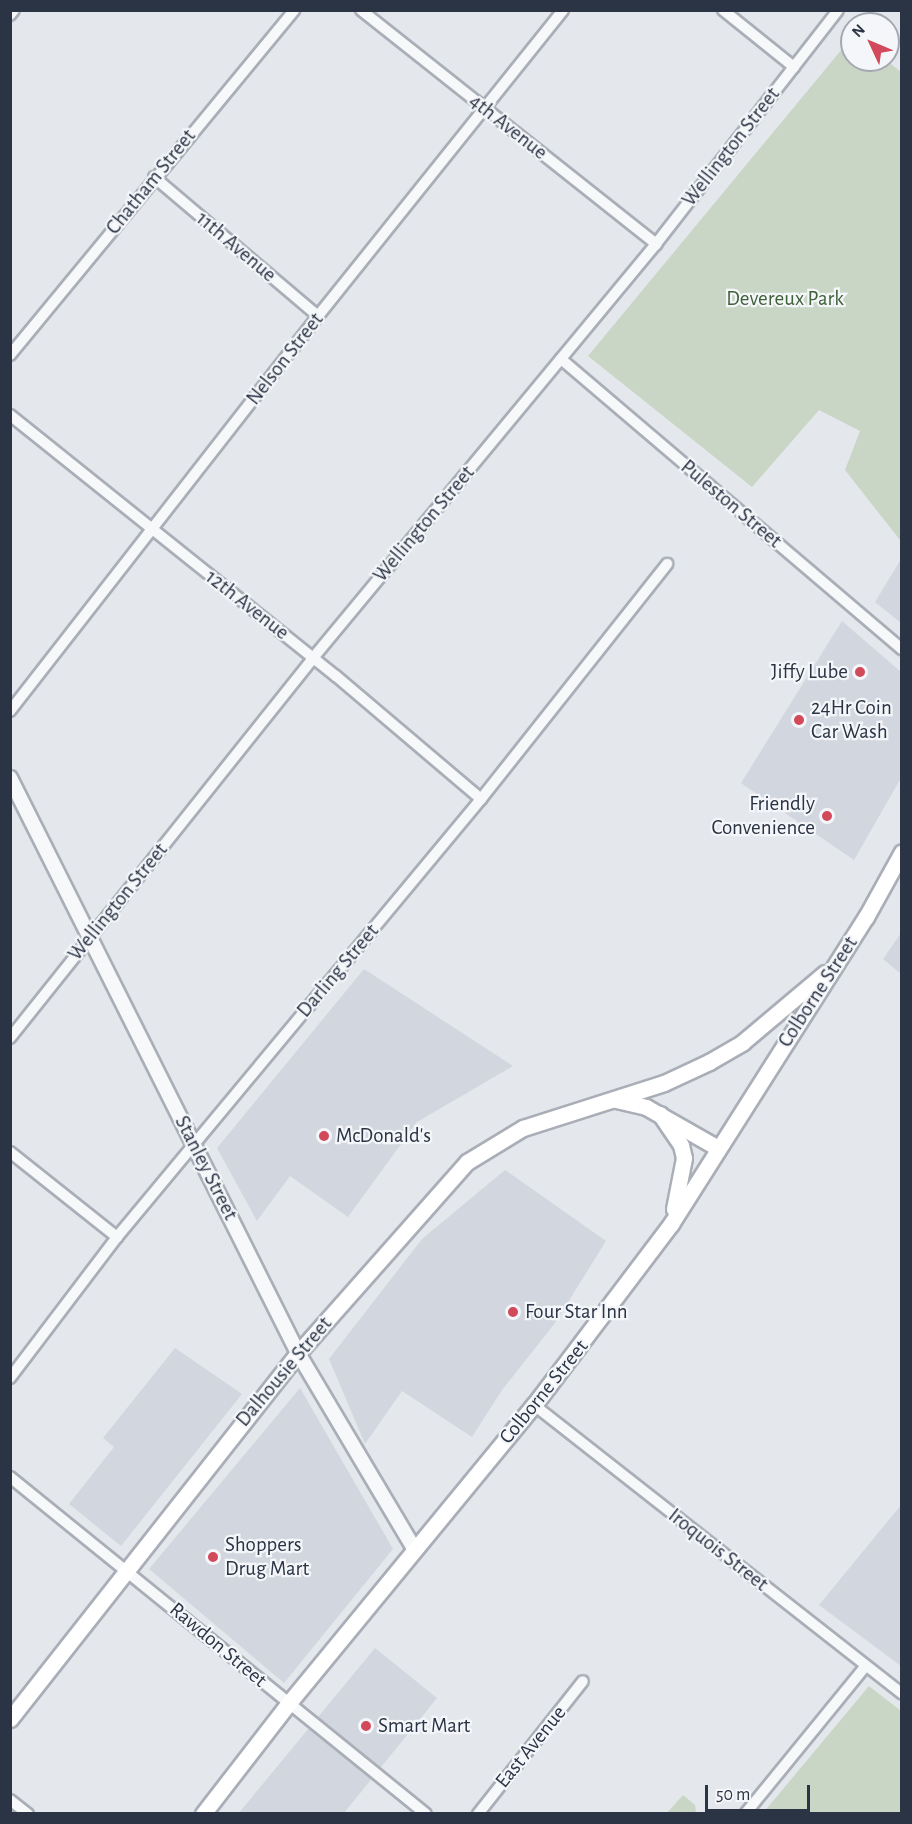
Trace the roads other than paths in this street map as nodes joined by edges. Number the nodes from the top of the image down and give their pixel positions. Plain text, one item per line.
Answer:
1 (14, 10) edge
2 (294, 10) edge
3 (361, 10) edge
4 (564, 10) edge
5 (723, 10) edge
6 (838, 10) edge
7 (10, 15) edge
8 (794, 67) junction
9 (486, 110) junction
10 (154, 177) junction
11 (656, 244) junction
12 (318, 316) junction
13 (10, 355) edge
14 (561, 359) junction
15 (10, 415) edge
16 (153, 531) junction
17 (667, 564) dead end
18 (902, 649) edge
19 (314, 658) junction
20 (10, 711) edge
21 (10, 778) edge
22 (481, 799) junction
23 (902, 852) edge
24 (89, 938) junction
25 (836, 963) junction
26 (10, 1038) edge
27 (616, 1100) junction
28 (660, 1114) junction
29 (194, 1144) junction
30 (718, 1148) junction
31 (10, 1152) edge
32 (671, 1224) junction
33 (117, 1237) junction
34 (298, 1353) junction
35 (10, 1378) edge
36 (534, 1405) junction
37 (10, 1477) edge
38 (415, 1550) junction
39 (127, 1568) junction
40 (865, 1667) junction
41 (584, 1682) dead end
42 (902, 1694) edge
43 (288, 1704) junction
44 (10, 1719) edge
45 (10, 1800) edge
46 (28, 1814) edge
47 (204, 1814) edge
48 (426, 1814) edge
49 (478, 1814) edge
50 (745, 1814) edge

1 - 7 street
2 - 10 street, Chatham Street
3 - 9 street, 4th Avenue
4 - 9 street, Nelson Street
5 - 8 street
6 - 8 street, Wellington Street
8 - 11 street, Wellington Street
9 - 11 street, 4th Avenue
9 - 12 street, Nelson Street
10 - 12 street, 11th Avenue
10 - 13 street, Chatham Street
11 - 14 street, Wellington Street
12 - 16 street, Nelson Street
14 - 18 street, Puleston Street
14 - 19 street, Wellington Street
15 - 16 street, 12th Avenue
16 - 19 street, 12th Avenue
16 - 20 street, Nelson Street
17 - 22 street, Darling Street
19 - 22 street, 12th Avenue
19 - 24 street, Wellington Street
21 - 24 street, Stanley Street
22 - 29 street, Darling Street
23 - 25 main road, Colborne Street
24 - 26 street, Wellington Street
24 - 29 street, Stanley Street
25 - 27 main road, Dalhousie Street
25 - 30 main road, Colborne Street
27 - 28 main road
27 - 34 main road, Dalhousie Street
28 - 30 main road
28 - 32 main road
29 - 33 street, Darling Street
29 - 34 street, Stanley Street
30 - 32 main road, Colborne Street
31 - 33 street
32 - 36 main road, Colborne Street
33 - 35 street, Darling Street
34 - 38 street, Stanley Street
34 - 39 main road, Dalhousie Street
36 - 38 main road, Colborne Street
36 - 40 street, Iroquois Street
37 - 39 street, Rawdon Street
38 - 43 main road, Colborne Street
39 - 43 street, Rawdon Street
39 - 44 main road, Dalhousie Street
40 - 42 street, Iroquois Street
40 - 50 street
41 - 49 street, East Avenue
43 - 47 main road, Colborne Street
43 - 48 street, Rawdon Street
45 - 46 street

